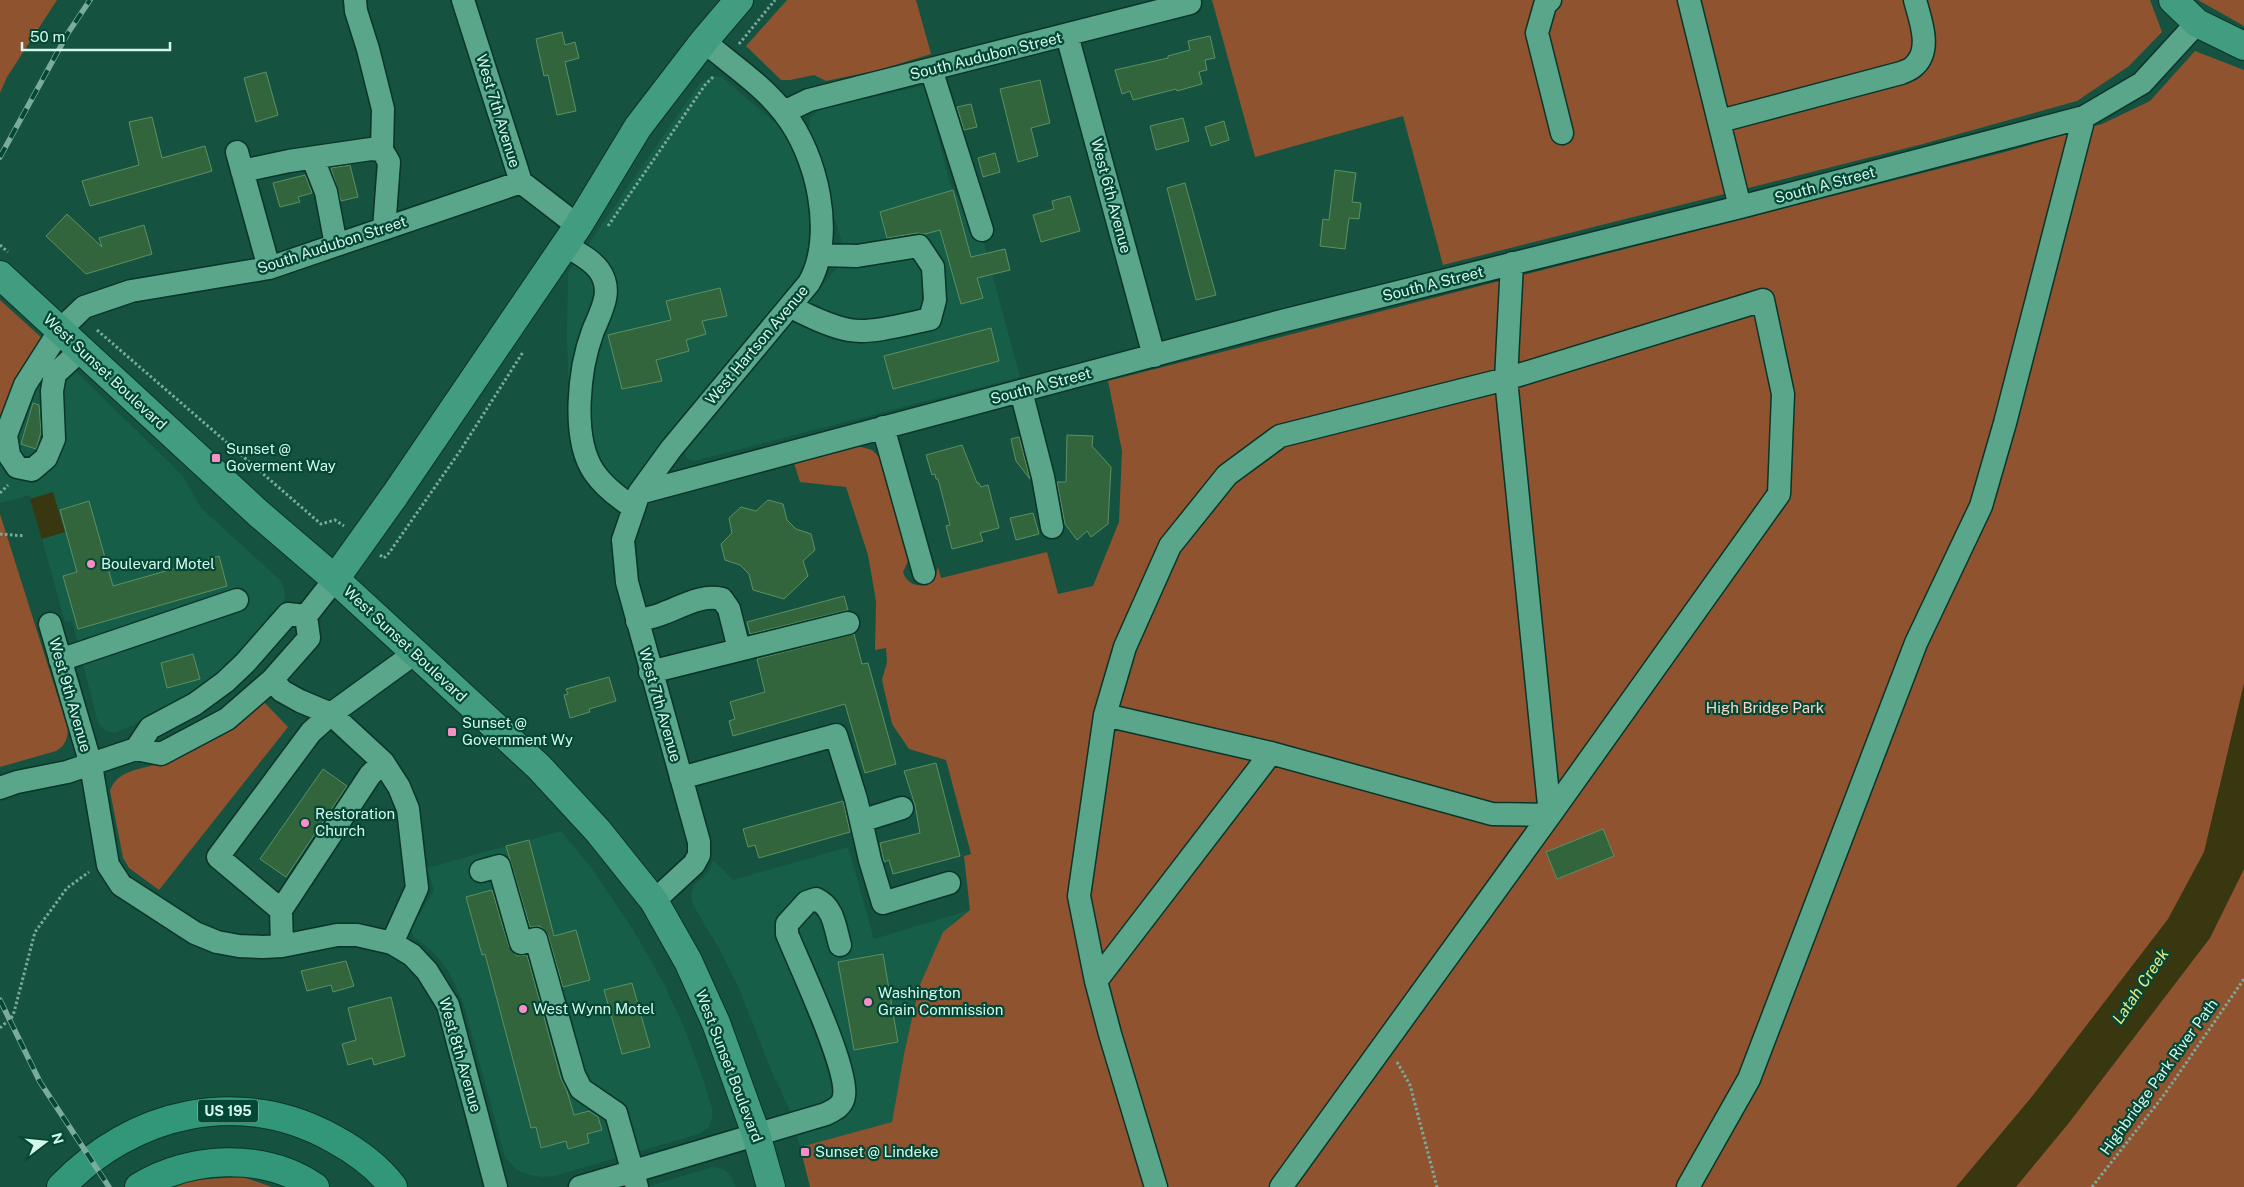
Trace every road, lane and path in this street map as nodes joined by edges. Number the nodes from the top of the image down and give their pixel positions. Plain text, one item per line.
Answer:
1 (355, 0) edge
2 (463, 0) edge
3 (740, 0) edge
4 (775, 0) edge
5 (1550, 0) edge
6 (1689, 0) edge
7 (1915, 0) edge
8 (2173, 0) edge
9 (1190, 3) dead end
10 (2197, 23) junction
11 (1067, 36) junction
12 (704, 42) junction
13 (740, 42) dead end
14 (2240, 44) edge
15 (931, 69) junction
16 (713, 78) dead end
17 (784, 112) junction
18 (2084, 117) junction
19 (1720, 121) junction
20 (1562, 133) dead end
21 (382, 150) junction
22 (313, 159) junction
23 (521, 182) junction
24 (1740, 207) junction
25 (607, 227) dead end
26 (384, 229) junction
27 (982, 230) dead end
28 (572, 235) junction
29 (336, 245) junction
30 (820, 255) junction
31 (1512, 263) junction
32 (269, 268) junction
33 (0, 275) edge
34 (791, 307) junction
35 (60, 330) junction
36 (115, 345) dead end
37 (525, 349) dead end
38 (81, 350) junction
39 (1154, 356) junction
40 (1506, 379) junction
41 (1021, 391) junction
42 (883, 428) junction
43 (636, 500) junction
44 (335, 520) dead end
45 (1052, 527) dead end
46 (0, 534) edge
47 (25, 536) dead end
48 (384, 558) dead end
49 (924, 573) dead end
50 (335, 579) junction
51 (237, 600) dead end
52 (306, 616) junction
53 (637, 621) junction
54 (848, 623) dead end
55 (50, 624) dead end
56 (740, 649) junction
57 (415, 653) junction
58 (60, 660) junction
59 (650, 672) junction
60 (272, 680) junction
61 (332, 714) junction
62 (1105, 715) junction
63 (136, 749) junction
64 (1271, 753) junction
65 (384, 762) junction
66 (91, 765) junction
67 (681, 778) junction
68 (0, 788) edge
69 (902, 808) dead end
70 (1550, 815) junction
71 (861, 822) junction
72 (108, 865) junction
73 (481, 871) dead end
74 (950, 883) dead end
75 (654, 901) junction
76 (281, 910) junction
77 (392, 943) junction
78 (840, 945) dead end
79 (282, 946) junction
80 (2244, 978) edge
81 (1096, 981) junction
82 (0, 1028) edge
83 (1385, 1044) junction
84 (756, 1134) junction
85 (635, 1179) edge
86 (62, 1187) edge
87 (138, 1187) edge
88 (315, 1187) edge
89 (393, 1187) edge
90 (496, 1187) edge
91 (580, 1187) edge
92 (771, 1187) edge
93 (1156, 1187) edge
94 (1281, 1187) edge
95 (1437, 1187) edge
96 (1688, 1187) edge
97 (2092, 1187) edge

1 - 21 street
2 - 23 street, West 7th Avenue
3 - 12 main road
4 - 13 path
5 - 20 street
6 - 19 street
7 - 19 street
8 - 10 main road
9 - 11 street, South Audubon Street
10 - 14 main road
10 - 18 street, South A Street
11 - 15 street, South Audubon Street
11 - 39 street, West 6th Avenue
12 - 17 street, West Hartson Avenue
12 - 28 main road
15 - 17 street, South Audubon Street
15 - 27 street
16 - 25 path
17 - 30 street, West Hartson Avenue
18 - 24 street, South A Street
18 - 96 street
19 - 24 street
21 - 22 street
21 - 26 street
22 - 29 street
22 - 32 street
23 - 26 street, South Audubon Street
23 - 28 street, West 7th Avenue
24 - 31 street, South A Street
26 - 29 street, South Audubon Street
28 - 43 street, West 7th Avenue
28 - 50 main road
29 - 32 street, South Audubon Street
30 - 34 street, West Hartson Avenue
30 - 34 street
31 - 39 street, South A Street
31 - 40 street
32 - 35 street, South Audubon Street
33 - 35 main road, West Sunset Boulevard
34 - 43 street, West Hartson Avenue
35 - 38 main road, West Sunset Boulevard
35 - 38 street, South Audubon Street
36 - 44 path
37 - 48 path
38 - 50 main road, West Sunset Boulevard
39 - 41 street, South A Street
40 - 62 street
40 - 70 street
40 - 70 street
41 - 42 street, South A Street
41 - 45 street
42 - 43 street, South A Street
42 - 49 street
43 - 53 street, West 7th Avenue
46 - 47 path
50 - 52 street
50 - 57 main road, West Sunset Boulevard
51 - 58 street
52 - 60 street
52 - 63 street
53 - 56 street
53 - 59 street, West 7th Avenue
54 - 56 street
55 - 58 street, West 9th Avenue
56 - 59 street
57 - 61 street
57 - 75 main road, West Sunset Boulevard
58 - 66 street, West 9th Avenue
59 - 67 street, West 7th Avenue
60 - 61 street
60 - 63 street
61 - 65 street
61 - 76 street
62 - 64 street
62 - 81 street
63 - 66 street
64 - 70 street
64 - 81 street
65 - 76 street
65 - 77 street
66 - 68 street
66 - 72 street, West 9th Avenue
67 - 71 street
67 - 75 street, West 7th Avenue
69 - 71 street
70 - 83 street
71 - 74 street
72 - 79 street, West 8th Avenue
72 - 82 path
73 - 85 street
75 - 84 main road, West Sunset Boulevard
76 - 79 street
77 - 79 street, West 8th Avenue
77 - 90 street, West 8th Avenue
78 - 84 street
80 - 97 path, Highbridge Park River Path
81 - 93 street
83 - 94 street
83 - 95 path
84 - 85 street
84 - 92 main road, West Sunset Boulevard
85 - 91 street
86 - 89 highway, US 195
87 - 88 highway

